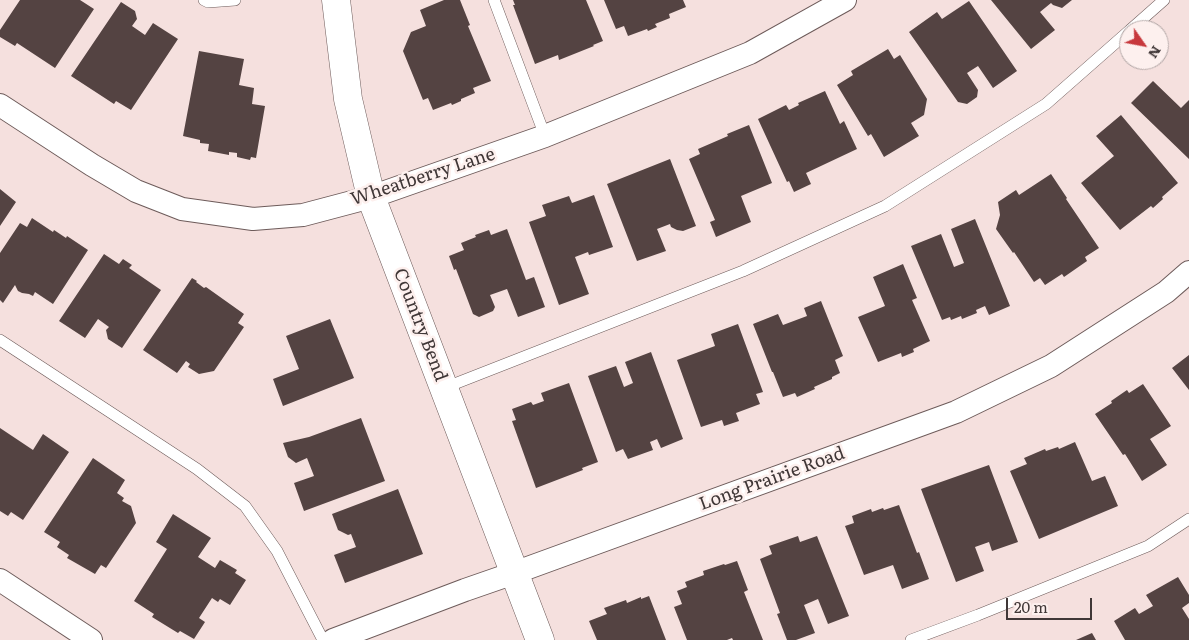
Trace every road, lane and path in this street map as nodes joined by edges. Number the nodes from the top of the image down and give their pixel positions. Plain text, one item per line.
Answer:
1 (204, 0) edge
2 (235, 0) edge
3 (336, 0) edge
4 (494, 0) edge
5 (845, 0) edge
6 (1164, 0) edge
7 (1141, 20) edge
8 (1119, 39) edge
9 (0, 105) edge
10 (545, 136) junction
11 (371, 197) junction
12 (1189, 272) edge
13 (0, 340) edge
14 (444, 388) junction
15 (1189, 519) edge
16 (514, 573) junction
17 (0, 580) edge
18 (91, 640) edge
19 (323, 640) edge
20 (333, 640) edge
21 (540, 640) edge
22 (911, 640) edge

1 - 2 lane
3 - 11 street, Country Bend
4 - 10 lane
5 - 10 street, Wheatberry Lane
6 - 7 lane
8 - 14 lane
9 - 11 street, Wheatberry Lane
10 - 11 street, Wheatberry Lane
11 - 14 street, Country Bend
12 - 16 street, Long Prairie Road
13 - 19 lane
14 - 16 street, Country Bend
15 - 22 lane
16 - 20 street, Long Prairie Road
16 - 21 street, Country Bend
17 - 18 street

